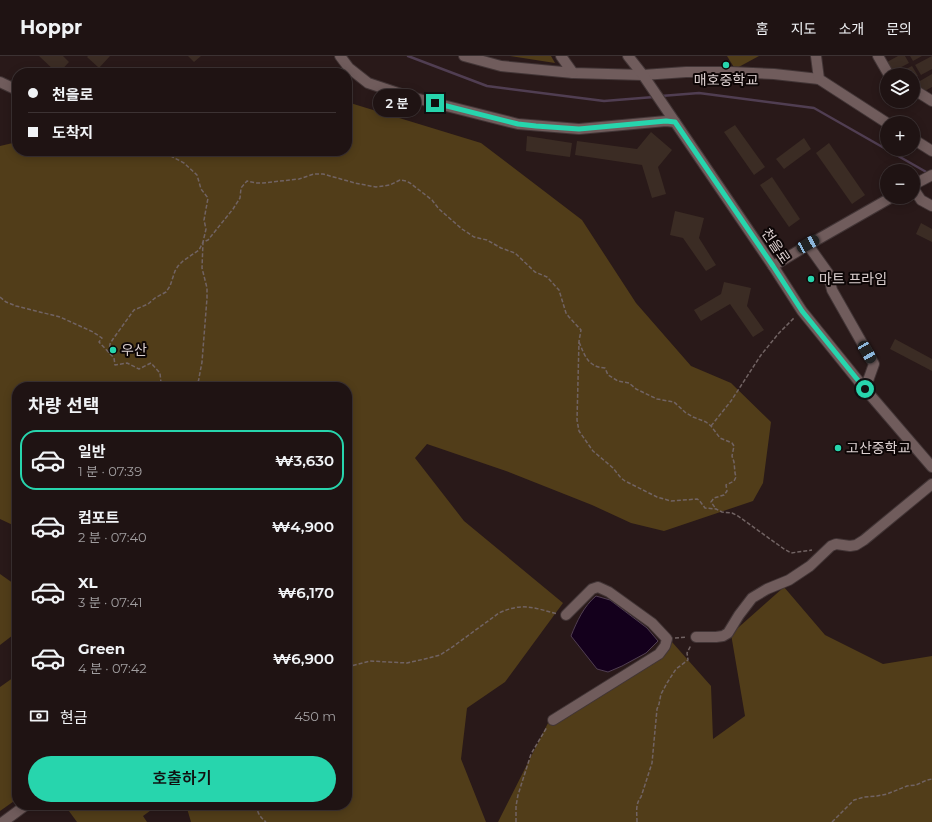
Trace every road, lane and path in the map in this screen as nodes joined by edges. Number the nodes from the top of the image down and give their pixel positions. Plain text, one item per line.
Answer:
1 (340, 56) edge
2 (464, 56) edge
3 (561, 56) edge
4 (628, 56) edge
5 (816, 56) edge
6 (878, 56) edge
7 (349, 68) edge
8 (885, 68) edge
9 (352, 70) edge
10 (573, 73) junction
11 (643, 75) junction
12 (819, 79) junction
13 (0, 82) edge
14 (12, 88) edge
15 (920, 93) edge
16 (932, 101) edge
17 (672, 118) junction
18 (880, 118) edge
19 (920, 143) edge
20 (932, 151) edge
21 (171, 156) edge
22 (932, 175) edge
23 (920, 182) edge
24 (920, 198) edge
25 (880, 204) edge
26 (932, 206) edge
27 (203, 242) junction
28 (808, 244) junction
29 (773, 266) junction
30 (0, 297) edge
31 (802, 311) junction
32 (579, 341) junction
33 (109, 353) junction
34 (161, 382) edge
35 (198, 382) edge
36 (865, 389) junction
37 (711, 426) junction
38 (932, 467) edge
39 (932, 484) edge
40 (716, 508) junction
41 (814, 550) dead end
42 (566, 614) joint
43 (696, 636) junction
44 (667, 639) junction
45 (352, 666) edge
46 (553, 720) joint
47 (932, 779) edge
48 (19, 810) edge
49 (258, 810) edge
50 (3, 822) edge
51 (266, 822) edge
52 (516, 822) edge
53 (637, 822) edge
54 (832, 822) edge

1 - 7 street
2 - 10 street
3 - 10 street
4 - 11 street
5 - 12 street
6 - 8 street
9 - 17 street
10 - 11 street
11 - 12 street
11 - 17 street, 천을로
12 - 18 street
13 - 14 street
15 - 16 street
17 - 29 street, 천을로
19 - 20 street
21 - 27 path
22 - 23 street
24 - 26 street
25 - 28 street
27 - 32 path
27 - 33 path
27 - 35 path
28 - 29 street
28 - 36 street
29 - 31 street, 천을로
30 - 33 path
31 - 36 street, 천을로
31 - 37 path
32 - 37 path
32 - 40 path
33 - 34 path
36 - 38 street, 천을로
37 - 40 path
39 - 43 street
40 - 41 path
42 - 44 street
42 - 45 path
43 - 44 path
43 - 53 path
44 - 46 street
46 - 52 path
47 - 54 path
48 - 50 street
49 - 51 path

